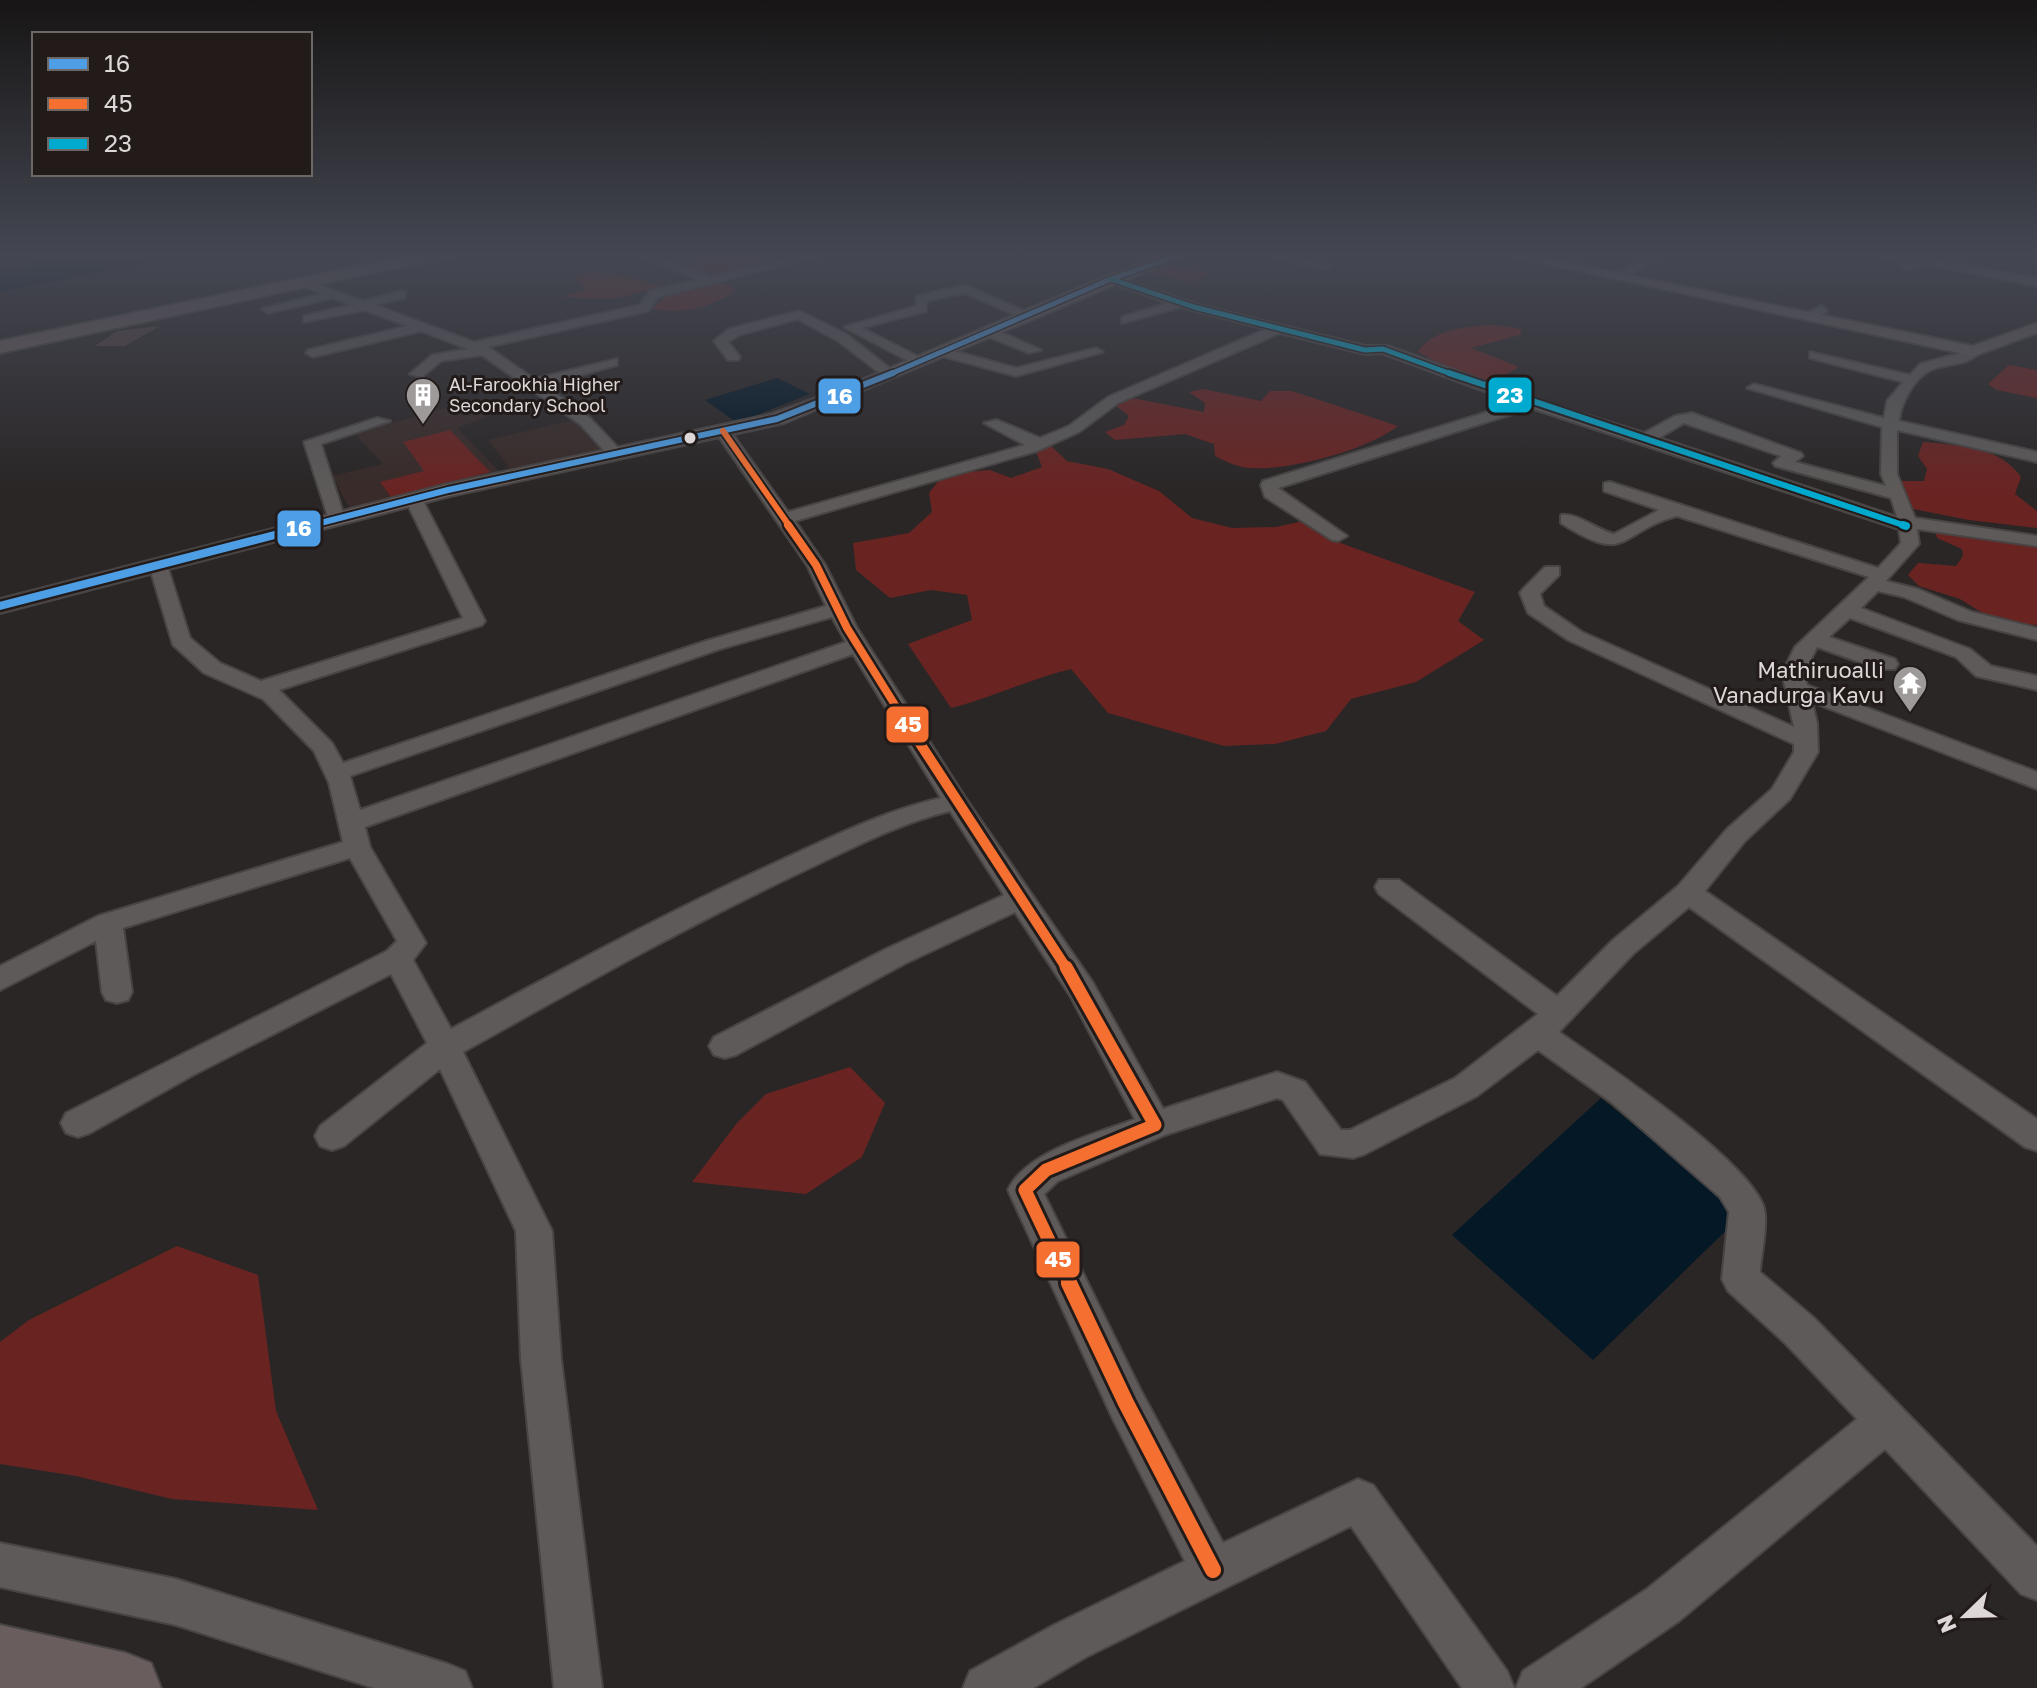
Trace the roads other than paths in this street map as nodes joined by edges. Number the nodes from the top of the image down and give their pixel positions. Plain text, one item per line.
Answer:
1 (71, 334) edge
2 (77, 334) edge
3 (394, 334) edge
4 (436, 334) edge
5 (534, 334) edge
6 (731, 334) edge
7 (836, 334) edge
8 (863, 334) edge
9 (985, 334) edge
10 (993, 334) edge
11 (1266, 334) edge
12 (1300, 334) edge
13 (1901, 334) edge
14 (2021, 334) edge
15 (478, 347) junction
16 (0, 350) edge
17 (1034, 350) dead end
18 (1974, 351) junction
19 (943, 352) junction
20 (1096, 352) dead end
21 (313, 353) dead end
22 (589, 355) dead end
23 (1815, 355) dead end
24 (733, 357) dead end
25 (612, 362) dead end
26 (918, 362) junction
27 (1036, 368) junction
28 (417, 374) dead end
29 (890, 374) junction
30 (1055, 379) dead end
31 (526, 380) junction
32 (1912, 380) junction
33 (1754, 388) dead end
34 (1531, 403) junction
35 (382, 421) dead end
36 (992, 423) dead end
37 (1892, 425) junction
38 (723, 431) junction
39 (1646, 439) junction
40 (1039, 444) junction
41 (616, 454) junction
42 (2037, 457) edge
43 (1610, 487) dead end
44 (1898, 495) junction
45 (414, 499) junction
46 (1678, 511) junction
47 (336, 519) junction
48 (783, 519) junction
49 (1567, 519) dead end
50 (1906, 524) junction
51 (1338, 536) dead end
52 (2037, 541) edge
53 (158, 565) junction
54 (1552, 571) dead end
55 (1877, 580) junction
56 (0, 606) edge
57 (838, 609) junction
58 (1847, 610) junction
59 (2037, 634) edge
60 (1814, 639) junction
61 (858, 645) junction
62 (1887, 664) dead end
63 (2037, 683) edge
64 (1796, 688) junction
65 (256, 690) junction
66 (1806, 741) junction
67 (336, 773) junction
68 (2037, 781) edge
69 (956, 802) junction
70 (355, 835) junction
71 (1389, 887) dead end
72 (1688, 893) junction
73 (1021, 898) junction
74 (108, 923) junction
75 (397, 958) junction
76 (0, 979) edge
77 (117, 992) dead end
78 (1548, 1024) junction
79 (725, 1046) dead end
80 (445, 1047) junction
81 (78, 1123) dead end
82 (1155, 1125) junction
83 (332, 1136) dead end
84 (2037, 1137) edge
85 (1886, 1423) junction
86 (0, 1565) edge
87 (1213, 1570) junction
88 (2037, 1578) edge
89 (0, 1659) edge
90 (126, 1688) edge
91 (448, 1688) edge
92 (578, 1688) edge
93 (987, 1688) edge
94 (1490, 1688) edge
95 (1540, 1688) edge

1 - 16 highway
2 - 16 street
3 - 21 street
4 - 15 street
5 - 15 street
6 - 24 street
7 - 29 street
8 - 26 street
9 - 19 main road
10 - 17 street
11 - 40 street
12 - 34 street
13 - 18 main road
14 - 18 main road
15 - 28 street
15 - 31 street
18 - 32 street
19 - 26 main road
19 - 27 street
20 - 27 street
22 - 31 street
23 - 32 street
25 - 31 street
26 - 29 main road
27 - 30 street
29 - 38 main road
31 - 41 street
32 - 37 street
33 - 37 street
34 - 39 street
34 - 51 street
35 - 47 street
36 - 40 street
37 - 42 street
37 - 44 street
38 - 41 main road
38 - 48 street
39 - 44 street
39 - 50 street
40 - 48 street
41 - 45 main road
43 - 46 street
44 - 50 street
45 - 47 main road
45 - 65 street
46 - 49 street
46 - 55 street
47 - 53 main road
48 - 57 street
50 - 52 street
50 - 55 street
53 - 56 main road
53 - 65 street
54 - 66 street
55 - 58 street
55 - 59 street
57 - 61 street
57 - 67 street
58 - 60 street
58 - 63 street
60 - 62 street
60 - 64 street
61 - 69 street
61 - 70 street
64 - 66 street
64 - 68 street
65 - 67 street
66 - 72 street
67 - 70 street
69 - 73 street
69 - 80 street
70 - 74 street
70 - 75 street
71 - 78 street
72 - 78 street
72 - 84 street
73 - 79 street
73 - 82 street
74 - 76 street
74 - 77 street
75 - 80 street
75 - 81 street
78 - 82 street
78 - 85 street
80 - 83 street
80 - 92 street
82 - 87 street
85 - 88 street
85 - 95 street
86 - 91 street
87 - 93 street
87 - 94 street
89 - 90 highway

